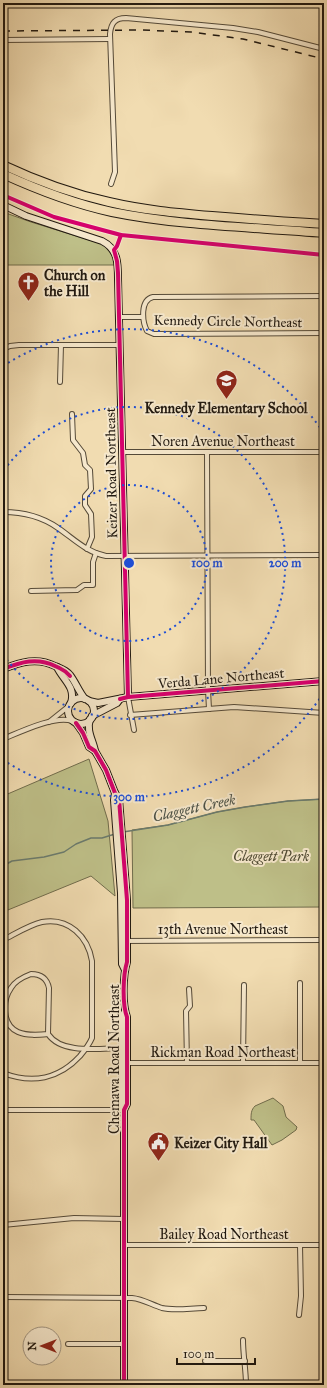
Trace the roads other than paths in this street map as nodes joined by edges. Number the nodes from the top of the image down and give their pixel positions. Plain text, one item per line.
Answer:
1 (110, 39) junction
2 (3, 40) edge
3 (324, 49) edge
4 (3, 165) edge
5 (3, 174) edge
6 (111, 184) dead end
7 (3, 205) edge
8 (324, 224) edge
9 (324, 233) edge
10 (324, 296) edge
11 (119, 317) junction
12 (143, 317) junction
13 (324, 333) edge
14 (60, 345) junction
15 (120, 345) junction
16 (3, 349) edge
17 (60, 382) dead end
18 (72, 414) dead end
19 (122, 452) junction
20 (207, 452) junction
21 (324, 452) edge
22 (3, 512) edge
23 (87, 549) junction
24 (96, 553) junction
25 (324, 555) edge
26 (207, 556) junction
27 (124, 557) junction
28 (31, 591) dead end
29 (56, 667) junction
30 (3, 669) edge
31 (324, 682) edge
32 (208, 690) junction
33 (128, 697) junction
34 (120, 699) junction
35 (87, 700) junction
36 (70, 705) junction
37 (209, 709) junction
38 (324, 713) edge
39 (130, 715) junction
40 (91, 717) junction
41 (49, 722) junction
42 (74, 722) junction
43 (134, 730) dead end
44 (3, 739) edge
45 (94, 751) junction
46 (3, 940) edge
47 (125, 940) junction
48 (324, 940) edge
49 (300, 983) dead end
50 (244, 985) dead end
51 (189, 989) dead end
52 (48, 1034) junction
53 (86, 1048) junction
54 (124, 1048) junction
55 (243, 1062) junction
56 (300, 1062) junction
57 (124, 1063) junction
58 (187, 1063) junction
59 (324, 1063) edge
60 (3, 1073) edge
61 (3, 1110) edge
62 (124, 1110) junction
63 (124, 1219) junction
64 (3, 1225) edge
65 (124, 1245) junction
66 (300, 1245) junction
67 (324, 1245) edge
68 (3, 1297) edge
69 (125, 1298) junction
70 (204, 1308) dead end
71 (299, 1315) dead end
72 (243, 1340) dead end
73 (68, 1344) dead end
74 (124, 1344) junction
75 (205, 1361) dead end
76 (245, 1361) junction
77 (3, 1384) edge
78 (118, 1385) edge
79 (124, 1385) edge
80 (246, 1385) edge

1 - 2 street
1 - 3 street
1 - 6 street
4 - 8 highway
5 - 9 highway
7 - 11 main road, Keizer Road Northeast
10 - 12 street, Kennedy Circle Northeast
11 - 12 street, Kennedy Circle Northeast
11 - 15 main road, Keizer Road Northeast
12 - 13 street, Kennedy Circle Northeast
14 - 15 street
14 - 16 street
14 - 17 street
15 - 19 main road, Keizer Road Northeast
18 - 23 street
19 - 20 street, Noren Avenue Northeast
19 - 27 main road, Keizer Road Northeast
20 - 21 street, Noren Avenue Northeast
20 - 26 street
22 - 23 street
23 - 24 street
24 - 27 street
24 - 28 street
25 - 26 street
26 - 27 street
26 - 32 street
27 - 33 main road, Keizer Road Northeast
29 - 30 main road
29 - 35 main road
29 - 36 main road
31 - 32 main road, Verda Lane Northeast
32 - 33 main road, Verda Lane Northeast
32 - 37 street
33 - 34 main road, Verda Lane Northeast
33 - 39 street
34 - 35 main road, Verda Lane Northeast
34 - 40 main road, Verda Lane Northeast
35 - 36 main road
35 - 40 main road
36 - 41 street
36 - 42 main road
37 - 38 street
37 - 39 street
39 - 43 street
40 - 42 main road
40 - 45 main road, Chemawa Road Northeast
41 - 42 street
41 - 44 street
42 - 45 main road, Chemawa Road Northeast
45 - 47 main road, Chemawa Road Northeast
46 - 53 street
47 - 48 street, 13th Avenue Northeast
47 - 54 main road, Chemawa Road Northeast
49 - 56 street
50 - 55 street
51 - 58 street
52 - 52 street
52 - 53 street
53 - 54 street
53 - 60 street
54 - 57 main road, Chemawa Road Northeast
55 - 56 street, Rickman Road Northeast
55 - 58 street, Rickman Road Northeast
56 - 59 street, Rickman Road Northeast
57 - 58 street, Rickman Road Northeast
57 - 62 main road, Chemawa Road Northeast
61 - 62 street
62 - 63 main road, Chemawa Road Northeast
63 - 64 street
63 - 65 main road, Chemawa Road Northeast
65 - 66 street, Bailey Road Northeast
65 - 69 main road, Chemawa Road Northeast
66 - 67 street, Bailey Road Northeast
66 - 71 street
68 - 69 street
69 - 70 street
69 - 74 main road, Chemawa Road Northeast
72 - 76 street
73 - 74 street
74 - 79 main road, Chemawa Road Northeast
75 - 76 street
76 - 80 street
77 - 78 street

